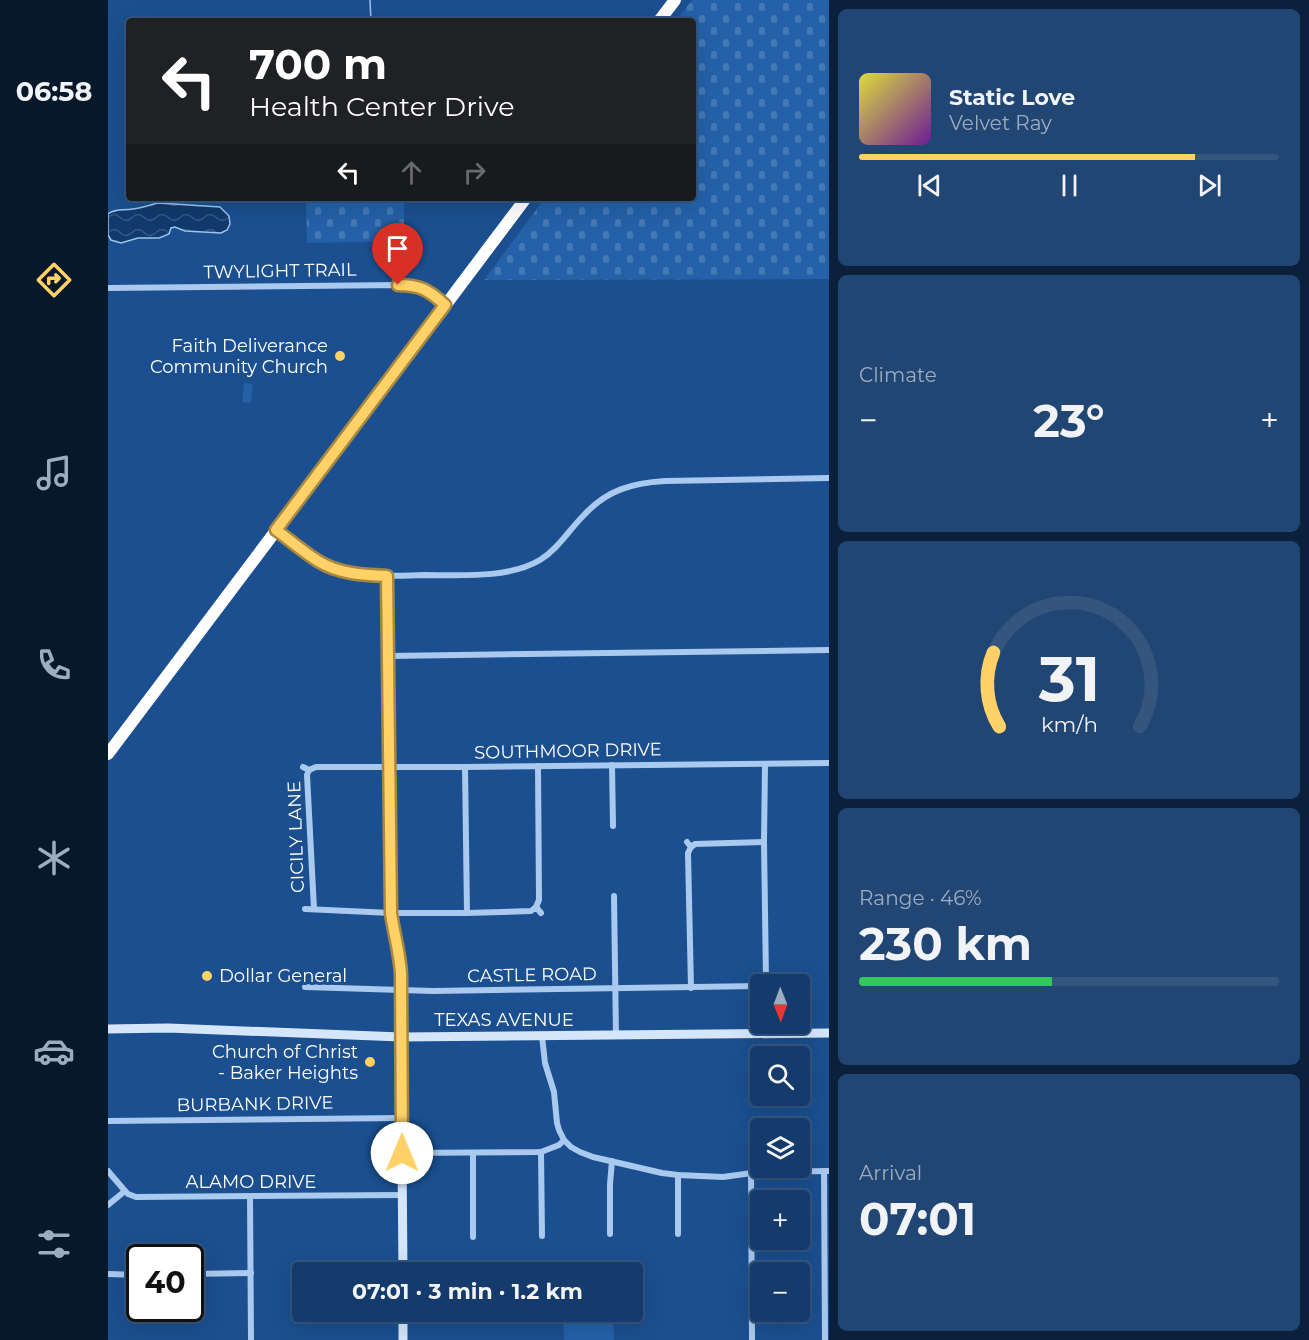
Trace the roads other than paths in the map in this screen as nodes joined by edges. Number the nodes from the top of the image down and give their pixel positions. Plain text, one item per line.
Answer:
1 (675, 0) edge
2 (661, 18) edge
3 (524, 201) edge
4 (108, 288) edge
5 (445, 305) junction
6 (829, 478) edge
7 (276, 530) junction
8 (387, 576) junction
9 (829, 650) edge
10 (388, 656) junction
11 (108, 754) edge
12 (829, 763) edge
13 (765, 764) junction
14 (612, 765) junction
15 (538, 766) junction
16 (390, 767) junction
17 (465, 767) junction
18 (306, 768) joint
19 (613, 826) dead end
20 (764, 842) junction
21 (614, 896) dead end
22 (536, 907) junction
23 (305, 909) dead end
24 (314, 909) junction
25 (391, 913) junction
26 (467, 913) junction
27 (541, 913) dead end
28 (766, 974) edge
29 (750, 986) edge
30 (305, 987) dead end
31 (691, 988) junction
32 (615, 989) junction
33 (402, 990) junction
34 (108, 1029) edge
35 (829, 1033) edge
36 (542, 1036) junction
37 (616, 1036) junction
38 (401, 1037) junction
39 (401, 1118) junction
40 (108, 1120) edge
41 (564, 1140) junction
42 (541, 1152) junction
43 (402, 1153) junction
44 (473, 1153) junction
45 (612, 1161) junction
46 (108, 1171) edge
47 (810, 1171) edge
48 (827, 1171) edge
49 (750, 1173) edge
50 (678, 1175) junction
51 (752, 1178) edge
52 (124, 1191) junction
53 (402, 1195) junction
54 (250, 1197) junction
55 (108, 1205) edge
56 (610, 1234) dead end
57 (678, 1234) dead end
58 (542, 1236) dead end
59 (472, 1237) dead end
60 (403, 1262) edge
61 (251, 1273) junction
62 (108, 1274) edge
63 (204, 1274) edge
64 (126, 1275) edge
65 (403, 1322) edge
66 (251, 1340) edge
67 (403, 1340) edge
68 (752, 1340) edge
69 (825, 1340) edge

1 - 2 highway
3 - 5 highway
4 - 5 street, TWYLIGHT TRAIL
5 - 7 highway
6 - 8 street
7 - 8 street
7 - 11 highway
8 - 10 street
9 - 10 street
10 - 16 street
12 - 13 street, SOUTHMOOR DRIVE
13 - 14 street, SOUTHMOOR DRIVE
13 - 20 street
14 - 15 street, SOUTHMOOR DRIVE
14 - 19 street
15 - 17 street, SOUTHMOOR DRIVE
15 - 22 street
16 - 17 street, SOUTHMOOR DRIVE
16 - 18 street, SOUTHMOOR DRIVE
16 - 25 street
17 - 26 street
18 - 24 street, CICILY LANE
20 - 28 street
20 - 31 street
21 - 32 street
22 - 26 street
22 - 27 street
23 - 24 street
24 - 25 street
25 - 26 street
25 - 33 street
29 - 31 street, CASTLE ROAD
30 - 33 street, CASTLE ROAD
31 - 32 street, CASTLE ROAD
32 - 33 street, CASTLE ROAD
32 - 37 street
33 - 38 street
34 - 38 street, TEXAS AVENUE
35 - 37 street, TEXAS AVENUE
36 - 37 street, TEXAS AVENUE
36 - 38 street, TEXAS AVENUE
36 - 41 street
38 - 39 street
39 - 40 street, BURBANK DRIVE
39 - 43 street
41 - 42 street
41 - 45 street
42 - 44 street
42 - 58 street
43 - 44 street
43 - 53 street
44 - 59 street
45 - 50 street
45 - 56 street
46 - 52 street
47 - 48 street
48 - 69 street
49 - 50 street
50 - 57 street
51 - 68 street
52 - 54 street, ALAMO DRIVE
52 - 55 street
53 - 54 street, ALAMO DRIVE
53 - 60 street
54 - 61 street
61 - 63 street
61 - 66 street
62 - 64 street
65 - 67 street

